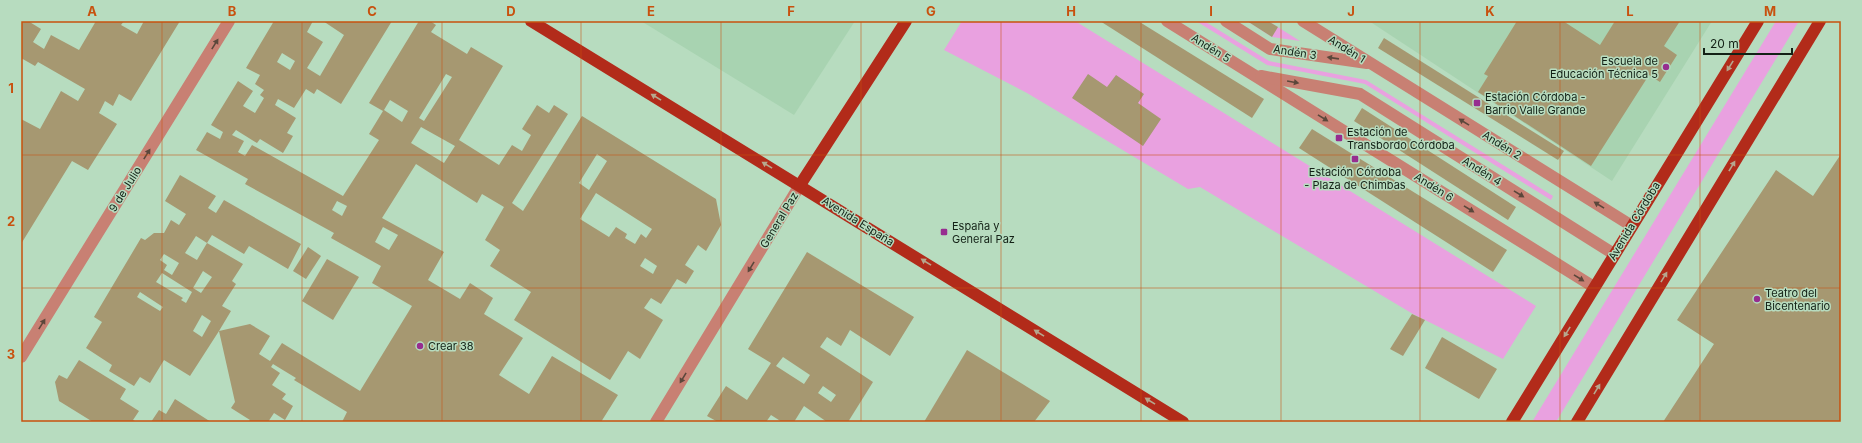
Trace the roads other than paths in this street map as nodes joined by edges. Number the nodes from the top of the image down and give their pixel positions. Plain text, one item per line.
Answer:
1 (229, 21) edge
2 (531, 21) edge
3 (906, 21) edge
4 (1168, 21) edge
5 (1226, 21) edge
6 (1302, 21) edge
7 (1758, 21) edge
8 (1820, 21) edge
9 (1372, 64) junction
10 (1254, 75) junction
11 (800, 186) junction
12 (1632, 226) junction
13 (1614, 254) junction
14 (1594, 287) junction
15 (21, 357) edge
16 (656, 422) edge
17 (1183, 422) edge
18 (1512, 422) edge
19 (1577, 422) edge

15 -> 1 street, 9 de Julio
11 -> 2 main road, Avenida España
3 - 11 main road, General Paz
4 - 10 street, Andén 5
9 -> 5 street, Andén 3
6 - 9 street, Andén 1
7 -> 12 main road, Avenida Córdoba
19 -> 8 main road
12 -> 9 street, Andén 2
10 -> 13 street, Andén 4
10 -> 14 street, Andén 6
11 -> 16 street, General Paz
17 -> 11 main road, Avenida España
12 - 13 main road, Avenida Córdoba
13 - 14 main road, Avenida Córdoba
14 -> 18 main road, Avenida Córdoba

